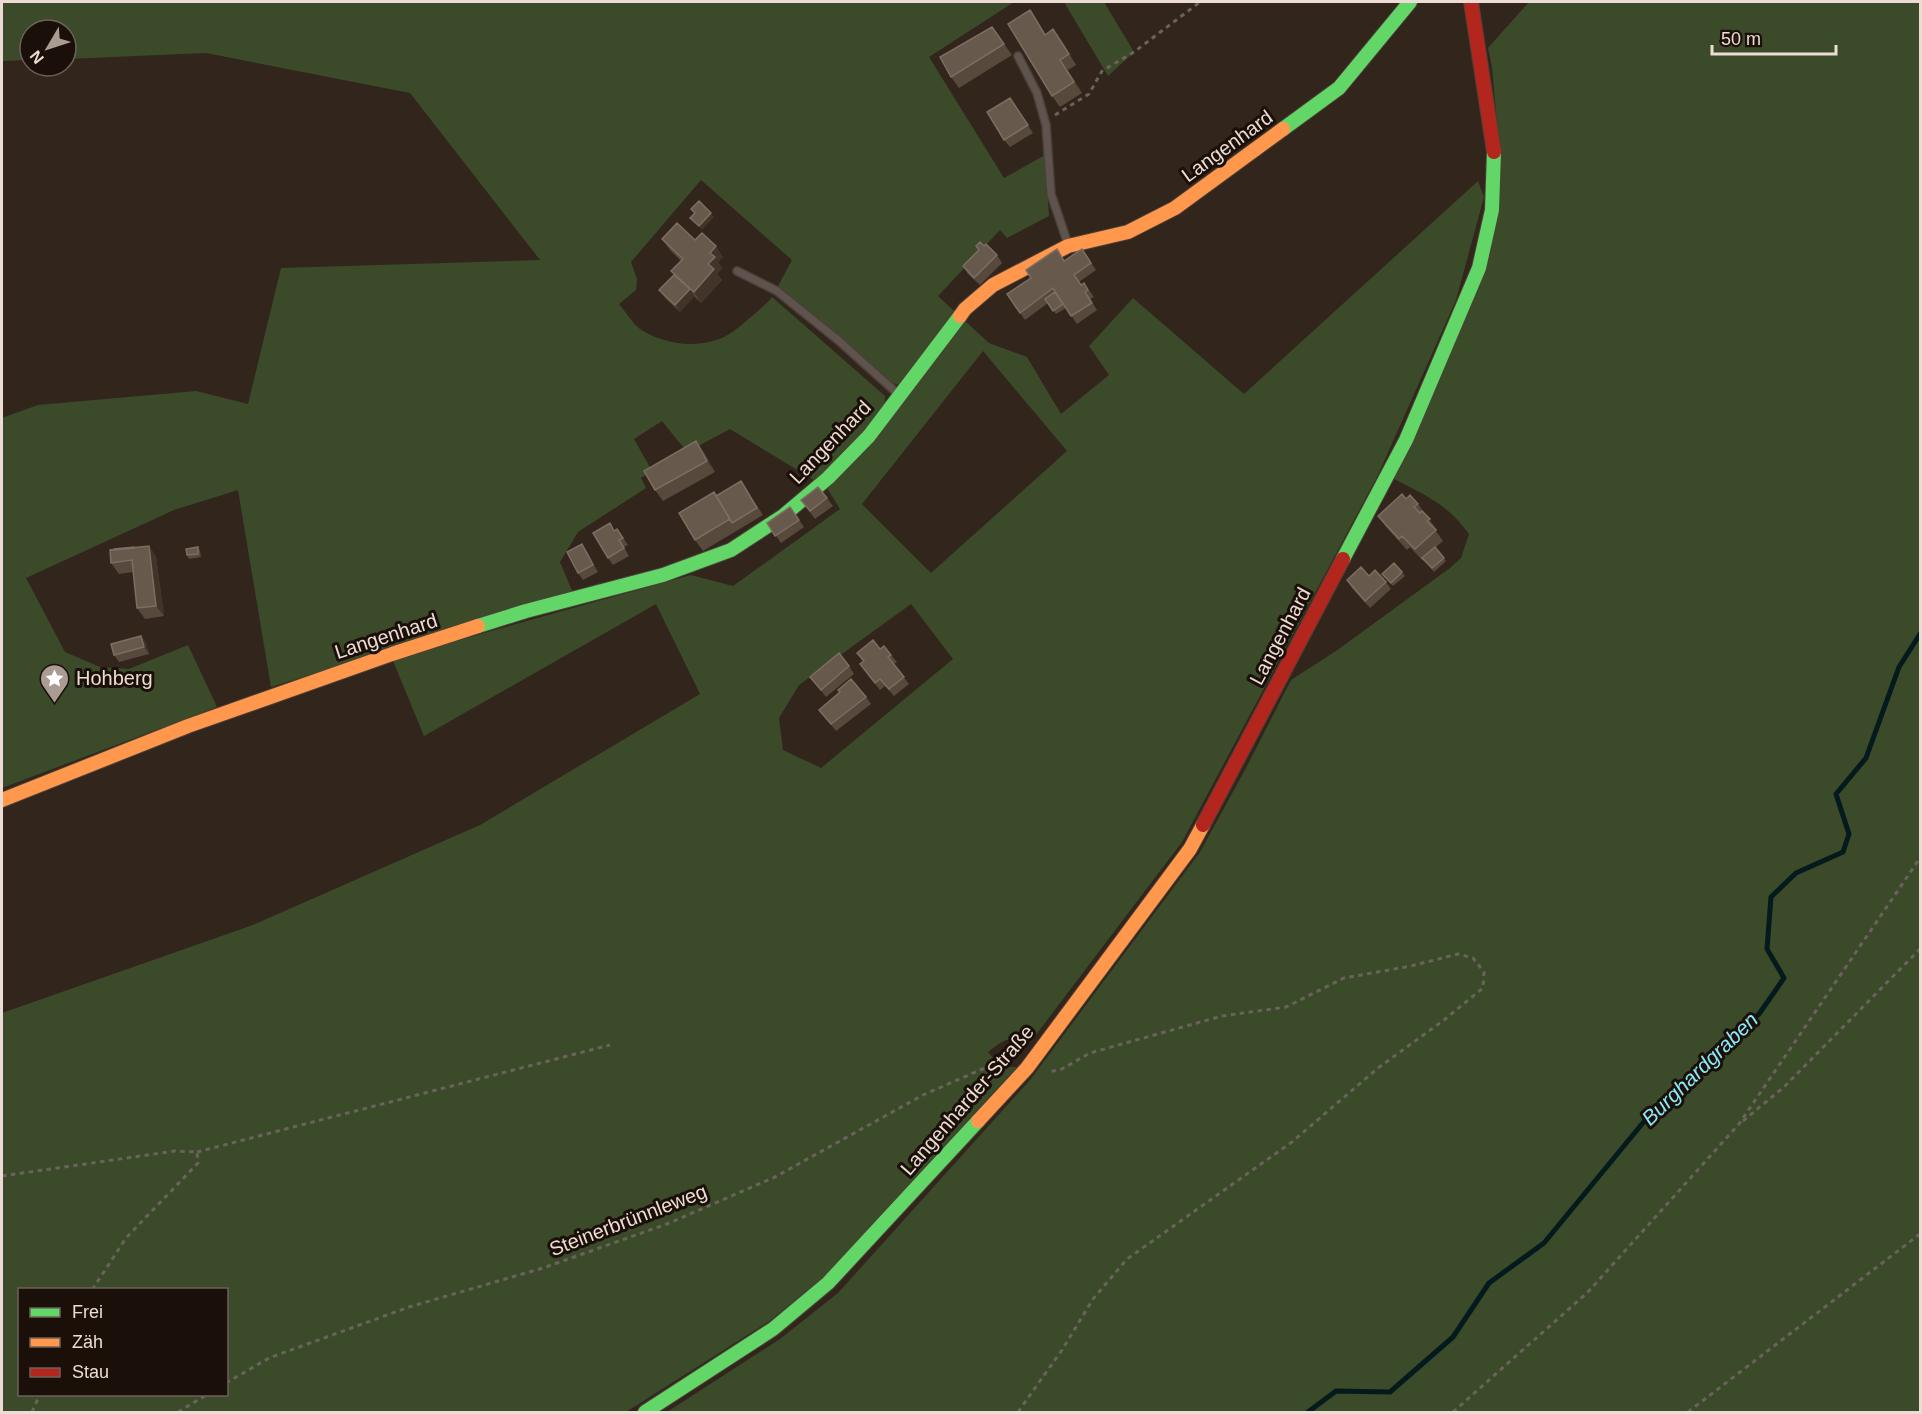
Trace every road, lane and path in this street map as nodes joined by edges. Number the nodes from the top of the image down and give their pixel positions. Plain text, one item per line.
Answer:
1 (1200, 2) edge
2 (1410, 2) edge
3 (1471, 2) edge
4 (1018, 56) edge
5 (1046, 125) junction
6 (1068, 246) junction
7 (737, 271) dead end
8 (899, 395) junction
9 (1262, 714) joint
10 (2, 800) edge
11 (1920, 858) edge
12 (1920, 949) edge
13 (610, 1045) dead end
14 (1027, 1068) junction
15 (1739, 1124) junction
16 (196, 1152) junction
17 (2, 1176) edge
18 (1920, 1234) edge
19 (93, 1288) edge
20 (228, 1382) edge
21 (40, 1396) edge
22 (206, 1396) edge
23 (32, 1413) edge
24 (178, 1413) edge
25 (645, 1413) edge
26 (1018, 1413) edge
27 (1453, 1413) edge
28 (1688, 1413) edge

1 - 5 path
2 - 6 street, Langenhard
3 - 9 street, Langenhard
4 - 5 lane
5 - 6 lane
6 - 8 street, Langenhard
7 - 8 lane
8 - 10 street, Langenhard
9 - 14 street, Langenharder-Straße
11 - 15 path
12 - 15 path
13 - 16 path
14 - 20 path, Steinerbrünnleweg
14 - 25 street, Langenharder-Straße
14 - 26 path, Steinerbrünnleweg
15 - 27 path
16 - 17 path
16 - 19 path
18 - 28 path
21 - 23 path
22 - 24 path

